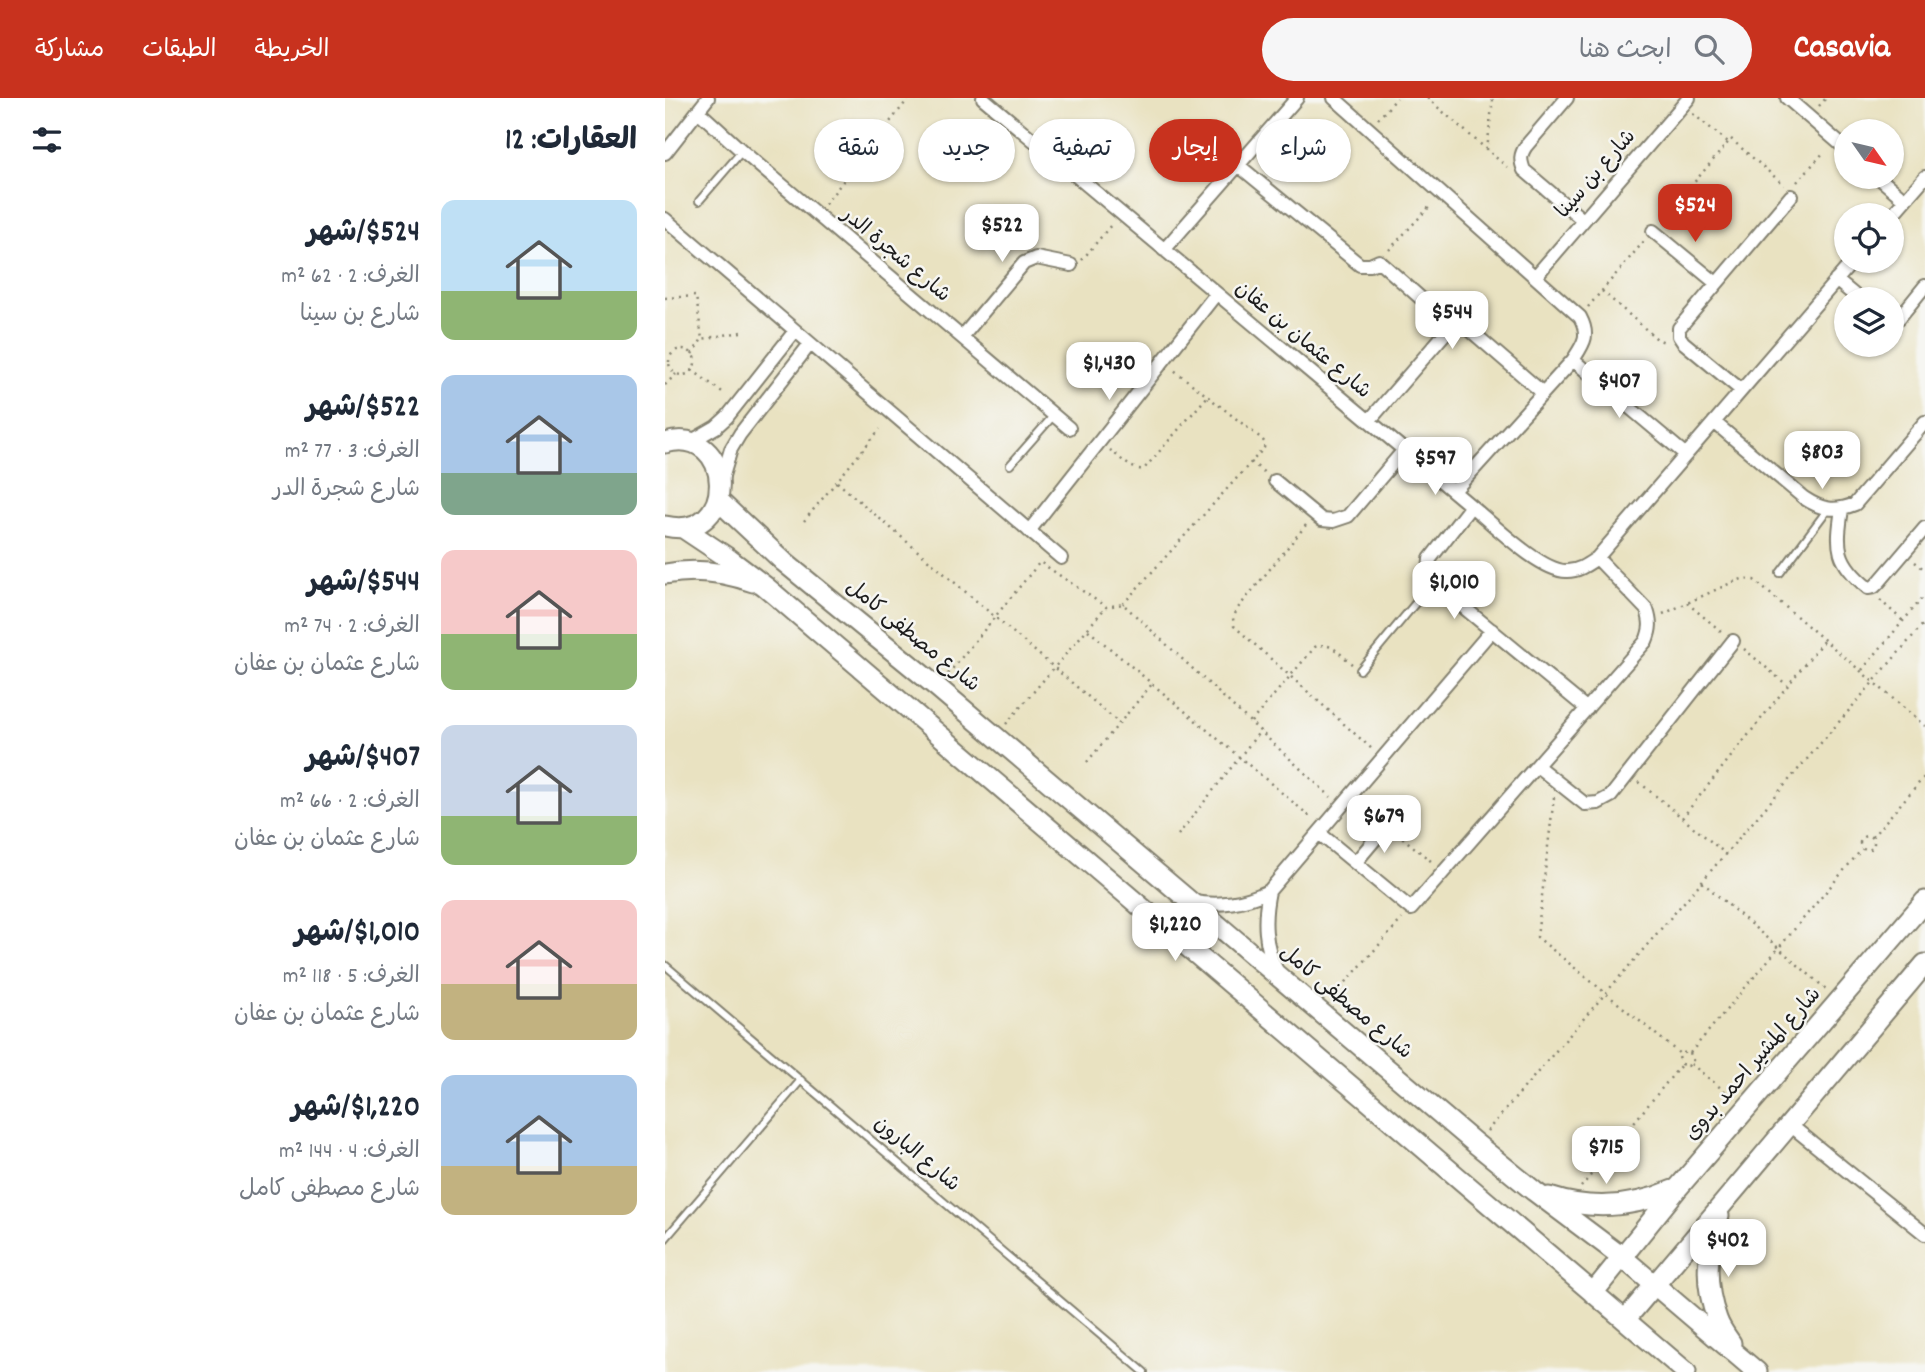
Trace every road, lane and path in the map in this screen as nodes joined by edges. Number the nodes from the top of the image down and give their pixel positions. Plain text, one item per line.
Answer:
1 (708, 98) edge
2 (909, 98) edge
3 (983, 98) edge
4 (1297, 98) edge
5 (1334, 98) edge
6 (1397, 98) edge
7 (1427, 98) edge
8 (1493, 98) edge
9 (1567, 98) edge
10 (1787, 98) edge
11 (1686, 102) edge
12 (698, 111) junction
13 (1370, 129) junction
14 (1834, 138) edge
15 (1834, 140) edge
16 (1728, 142) junction
17 (1487, 150) junction
18 (741, 151) junction
19 (665, 153) edge
20 (1242, 160) edge
21 (1242, 168) edge
22 (1524, 170) junction
23 (1925, 177) edge
24 (1223, 182) edge
25 (1892, 189) edge
26 (1442, 194) junction
27 (1791, 196) dead end
28 (1905, 200) junction
29 (699, 201) dead end
30 (1902, 203) edge
31 (816, 214) junction
32 (1120, 214) junction
33 (665, 219) edge
34 (1583, 220) junction
35 (1653, 231) junction
36 (1164, 250) junction
37 (1379, 261) junction
38 (1071, 265) joint
39 (1842, 273) edge
40 (1535, 277) junction
41 (1836, 280) junction
42 (1716, 283) junction
43 (1925, 286) edge
44 (1844, 287) edge
45 (1602, 291) junction
46 (1216, 294) junction
47 (665, 298) edge
48 (1904, 311) edge
49 (1580, 317) junction
50 (1452, 326) junction
51 (796, 331) junction
52 (741, 332) dead end
53 (962, 337) junction
54 (702, 339) junction
55 (1683, 342) junction
56 (810, 344) junction
57 (665, 349) edge
58 (672, 354) junction
59 (692, 354) junction
60 (1573, 360) junction
61 (1163, 361) junction
62 (692, 370) junction
63 (676, 374) junction
64 (665, 385) edge
65 (1741, 390) junction
66 (1543, 393) junction
67 (725, 394) dead end
68 (1207, 397) junction
69 (1054, 415) junction
70 (1369, 421) junction
71 (1714, 422) junction
72 (1925, 422) edge
73 (1069, 428) dead end
74 (880, 429) dead end
75 (666, 441) edge
76 (690, 442) junction
77 (1099, 442) junction
78 (1404, 450) junction
79 (1686, 455) junction
80 (1010, 465) dead end
81 (1275, 481) dead end
82 (837, 482) junction
83 (719, 491) junction
84 (1454, 491) junction
85 (1471, 506) junction
86 (1828, 509) junction
87 (1842, 509) junction
88 (1315, 514) junction
89 (804, 521) dead end
90 (1925, 528) edge
91 (671, 530) edge
92 (1029, 531) junction
93 (767, 547) junction
94 (1061, 558) dead end
95 (1597, 558) junction
96 (746, 571) junction
97 (1780, 573) dead end
98 (665, 574) edge
99 (1433, 582) junction
100 (766, 587) junction
101 (1868, 588) junction
102 (1925, 595) edge
103 (1123, 604) junction
104 (1106, 607) junction
105 (995, 617) junction
106 (1650, 620) junction
107 (1903, 621) junction
108 (1925, 622) edge
109 (1088, 630) junction
110 (1492, 630) junction
111 (1825, 640) junction
112 (1733, 641) dead end
113 (1055, 668) junction
114 (1360, 670) joint
115 (1861, 671) junction
116 (1290, 676) junction
117 (1873, 682) junction
118 (1152, 684) junction
119 (937, 687) junction
120 (1587, 709) junction
121 (1251, 722) junction
122 (1119, 723) junction
123 (1925, 726) edge
124 (1261, 730) junction
125 (996, 736) junction
126 (1239, 757) junction
127 (1382, 759) junction
128 (1087, 762) dead end
129 (1537, 766) junction
130 (1628, 774) junction
131 (1925, 776) edge
132 (1556, 781) junction
133 (1341, 807) junction
134 (1682, 818) junction
135 (1387, 825) dead end
136 (1321, 830) junction
137 (1178, 835) dead end
138 (1872, 837) junction
139 (1862, 849) junction
140 (1726, 854) junction
141 (1355, 863) junction
142 (1700, 881) junction
143 (1269, 891) junction
144 (1925, 901) edge
145 (1190, 902) junction
146 (1411, 909) junction
147 (1778, 948) junction
148 (1925, 964) edge
149 (665, 965) edge
150 (1280, 978) junction
151 (1605, 993) junction
152 (1840, 1001) junction
153 (1320, 1011) junction
154 (1691, 1053) junction
155 (1680, 1054) junction
156 (1691, 1063) junction
157 (1681, 1064) junction
158 (800, 1080) junction
159 (1747, 1108) junction
160 (1790, 1125) junction
161 (1476, 1144) junction
162 (1677, 1189) junction
163 (1534, 1191) junction
164 (1725, 1200) junction
165 (1567, 1203) junction
166 (1925, 1234) edge
167 (665, 1239) edge
168 (1622, 1257) junction
169 (1654, 1285) junction
170 (1593, 1293) junction
171 (1625, 1320) junction
172 (1738, 1356) junction
173 (1143, 1372) edge
174 (1686, 1372) edge
175 (1756, 1372) edge

1 - 12 street
2 - 31 path
3 - 32 street, شارع عثمان بن عفان
4 - 20 street
5 - 13 street
6 - 13 path
7 - 17 path
8 - 17 path
9 - 22 street
10 - 14 street
11 - 16 path
11 - 34 street, شارع بن سينا
12 - 18 street, شارع شجرة الدر
12 - 19 street
13 - 26 street
15 - 16 path
16 - 35 path
17 - 22 path
18 - 29 lane
18 - 31 street, شارع شجرة الدر
21 - 37 street
22 - 34 street
23 - 28 street
24 - 36 street
25 - 28 street
26 - 37 path
26 - 40 street
27 - 42 street
28 - 30 street
31 - 53 street, شارع شجرة الدر
32 - 36 street, شارع عثمان بن عفان
32 - 38 path
33 - 51 street
34 - 40 street, شارع بن سينا
35 - 42 street
35 - 45 path
36 - 46 street, شارع عثمان بن عفان
37 - 50 street
38 - 53 street
39 - 41 street, شارع عثمان بن عفان
40 - 49 street
41 - 44 street
41 - 65 street, شارع عثمان بن عفان
42 - 55 street
43 - 48 street
45 - 49 path
45 - 55 path
46 - 61 street
46 - 70 street, شارع عثمان بن عفان
47 - 54 path
49 - 60 street
50 - 66 street
50 - 70 street
51 - 56 street
51 - 76 street
52 - 54 path
53 - 69 street, شارع شجرة الدر
54 - 59 path
55 - 65 street
56 - 83 street
56 - 92 street
57 - 58 path
58 - 59 path
58 - 63 path
59 - 62 path
60 - 66 street
60 - 79 street
61 - 68 path
61 - 77 street
62 - 63 path
62 - 67 path
63 - 64 path
65 - 71 street, شارع عثمان بن عفان
66 - 84 street
68 - 77 path
68 - 103 path
69 - 73 street, شارع شجرة الدر
69 - 80 lane
70 - 78 street, شارع عثمان بن عفان
71 - 79 street, شارع عثمان بن عفان
71 - 86 street
72 - 87 street
74 - 82 path
75 - 76 street
76 - 83 street, شارع مصطفى كامل
77 - 92 street
78 - 84 street, شارع عثمان بن عفان
78 - 88 street
79 - 95 street, شارع عثمان بن عفان
81 - 88 street
82 - 89 path
82 - 105 path
83 - 91 street
83 - 93 street, شارع مصطفى كامل
84 - 85 street, شارع عثمان بن عفان
85 - 95 street, شارع عثمان بن عفان
85 - 99 street
86 - 87 street
86 - 97 lane
87 - 101 street
88 - 116 path
90 - 101 street
91 - 96 street
92 - 94 street
93 - 96 street
93 - 119 street, شارع مصطفى كامل
95 - 106 street
96 - 100 street
98 - 100 street
99 - 110 street
99 - 114 lane
100 - 170 street
101 - 107 path
102 - 107 path
103 - 104 path
103 - 121 path
104 - 105 path
104 - 109 path
105 - 113 path
105 - 119 path
106 - 111 path
106 - 120 street
107 - 115 path
108 - 117 path
109 - 113 path
109 - 118 path
110 - 120 street
110 - 127 street
111 - 115 path
111 - 134 path
112 - 130 street
113 - 122 path
113 - 125 path
114 - 116 path
115 - 117 path
116 - 121 path
116 - 127 path
117 - 123 path
117 - 140 path
118 - 122 path
118 - 126 path
119 - 125 street, شارع مصطفى كامل
120 - 129 street
121 - 124 path
122 - 128 path
124 - 126 path
124 - 133 path
125 - 145 street, شارع مصطفى كامل
126 - 136 path
126 - 137 path
127 - 133 street
129 - 132 street
129 - 146 street
130 - 132 street
130 - 134 path
131 - 138 path
132 - 151 path
133 - 136 street
134 - 140 path
135 - 141 street
136 - 141 street
136 - 143 street
138 - 139 path
138 - 139 path
139 - 147 path
140 - 142 path
141 - 146 street
142 - 147 path
142 - 151 path
143 - 145 street
143 - 150 street
144 - 152 street, شارع المشير احمد بدوى
145 - 150 street, شارع مصطفى كامل
146 - 153 path
147 - 152 path
147 - 154 path
148 - 160 street
149 - 158 lane, شارع البارون
150 - 153 street, شارع مصطفى كامل
151 - 155 path
151 - 161 path
152 - 159 street, شارع المشير احمد بدوى
153 - 161 street, شارع مصطفى كامل
154 - 155 path
154 - 156 path
155 - 157 path
156 - 157 path
156 - 159 path
157 - 165 path
158 - 167 lane
158 - 173 lane, شارع البارون
159 - 162 street, شارع المشير احمد بدوى
160 - 164 street
160 - 166 street
161 - 163 street, شارع مصطفى كامل
162 - 165 street
162 - 168 street, شارع المشير احمد بدوى
163 - 165 street
163 - 168 street, شارع مصطفى كامل
164 - 169 street
164 - 172 street
168 - 169 street, شارع مصطفى كامل
168 - 170 street, شارع المشير احمد بدوى
169 - 171 street
169 - 172 street, شارع مصطفى كامل
170 - 171 street
171 - 174 street
172 - 175 street, شارع مصطفى كامل

